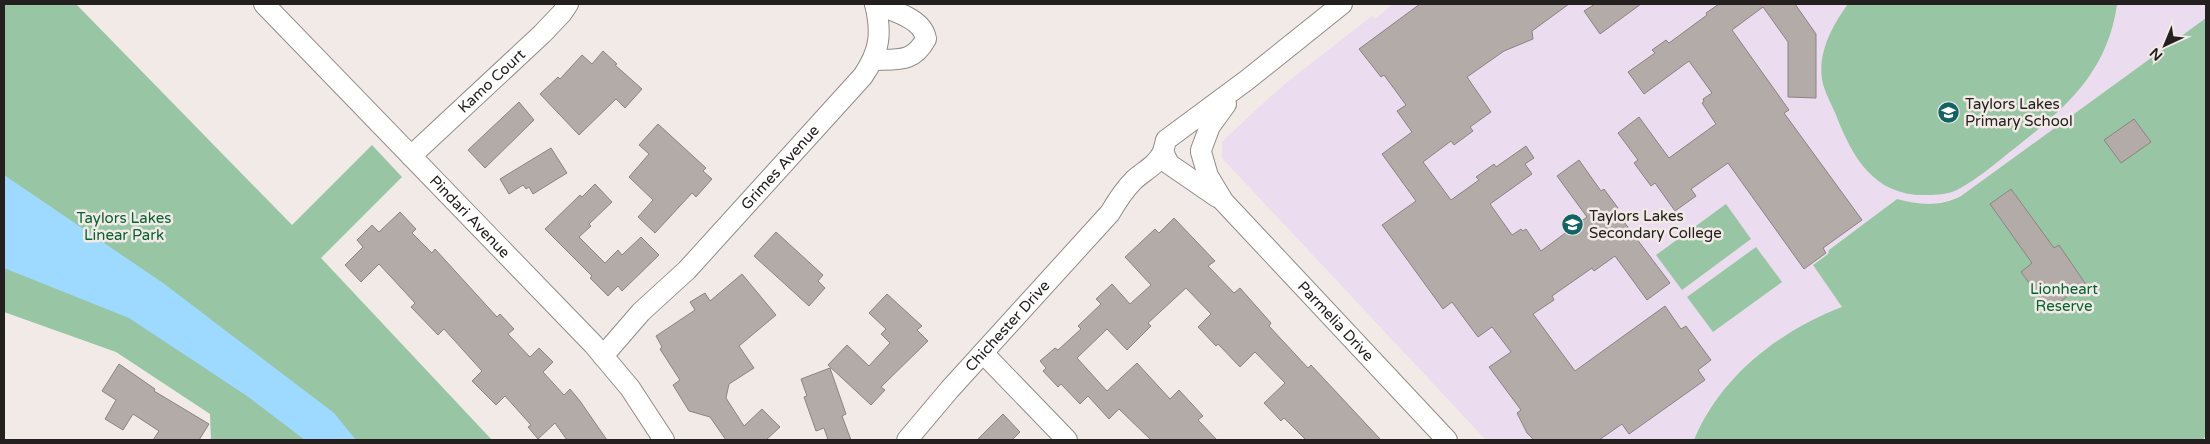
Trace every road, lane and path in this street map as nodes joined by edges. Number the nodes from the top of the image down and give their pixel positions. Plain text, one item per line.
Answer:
1 (264, 4) edge
2 (568, 4) edge
3 (875, 4) edge
4 (1342, 4) edge
5 (873, 60) junction
6 (1248, 80) junction
7 (1174, 133) junction
8 (1201, 151) junction
9 (1163, 152) junction
10 (411, 156) junction
11 (1179, 170) junction
12 (1224, 201) junction
13 (1110, 213) junction
14 (598, 350) junction
15 (983, 353) junction
16 (664, 440) edge
17 (907, 440) edge
18 (1067, 440) edge
19 (1447, 440) edge

1 - 10 street, Pindari Avenue
2 - 10 street, Kamo Court
3 - 5 street, Grimes Avenue
3 - 5 street
4 - 6 street
5 - 14 street, Grimes Avenue
6 - 7 street
6 - 8 street
7 - 8 street
7 - 9 street
8 - 11 street
8 - 12 street, Parmelia Drive
9 - 11 street
9 - 13 street, Chichester Drive
10 - 14 street, Pindari Avenue
11 - 12 street, Parmelia Drive
11 - 13 street, Chichester Drive
12 - 19 street, Parmelia Drive
13 - 15 street, Chichester Drive
14 - 16 street, Pindari Avenue
15 - 17 street, Chichester Drive
15 - 18 street

